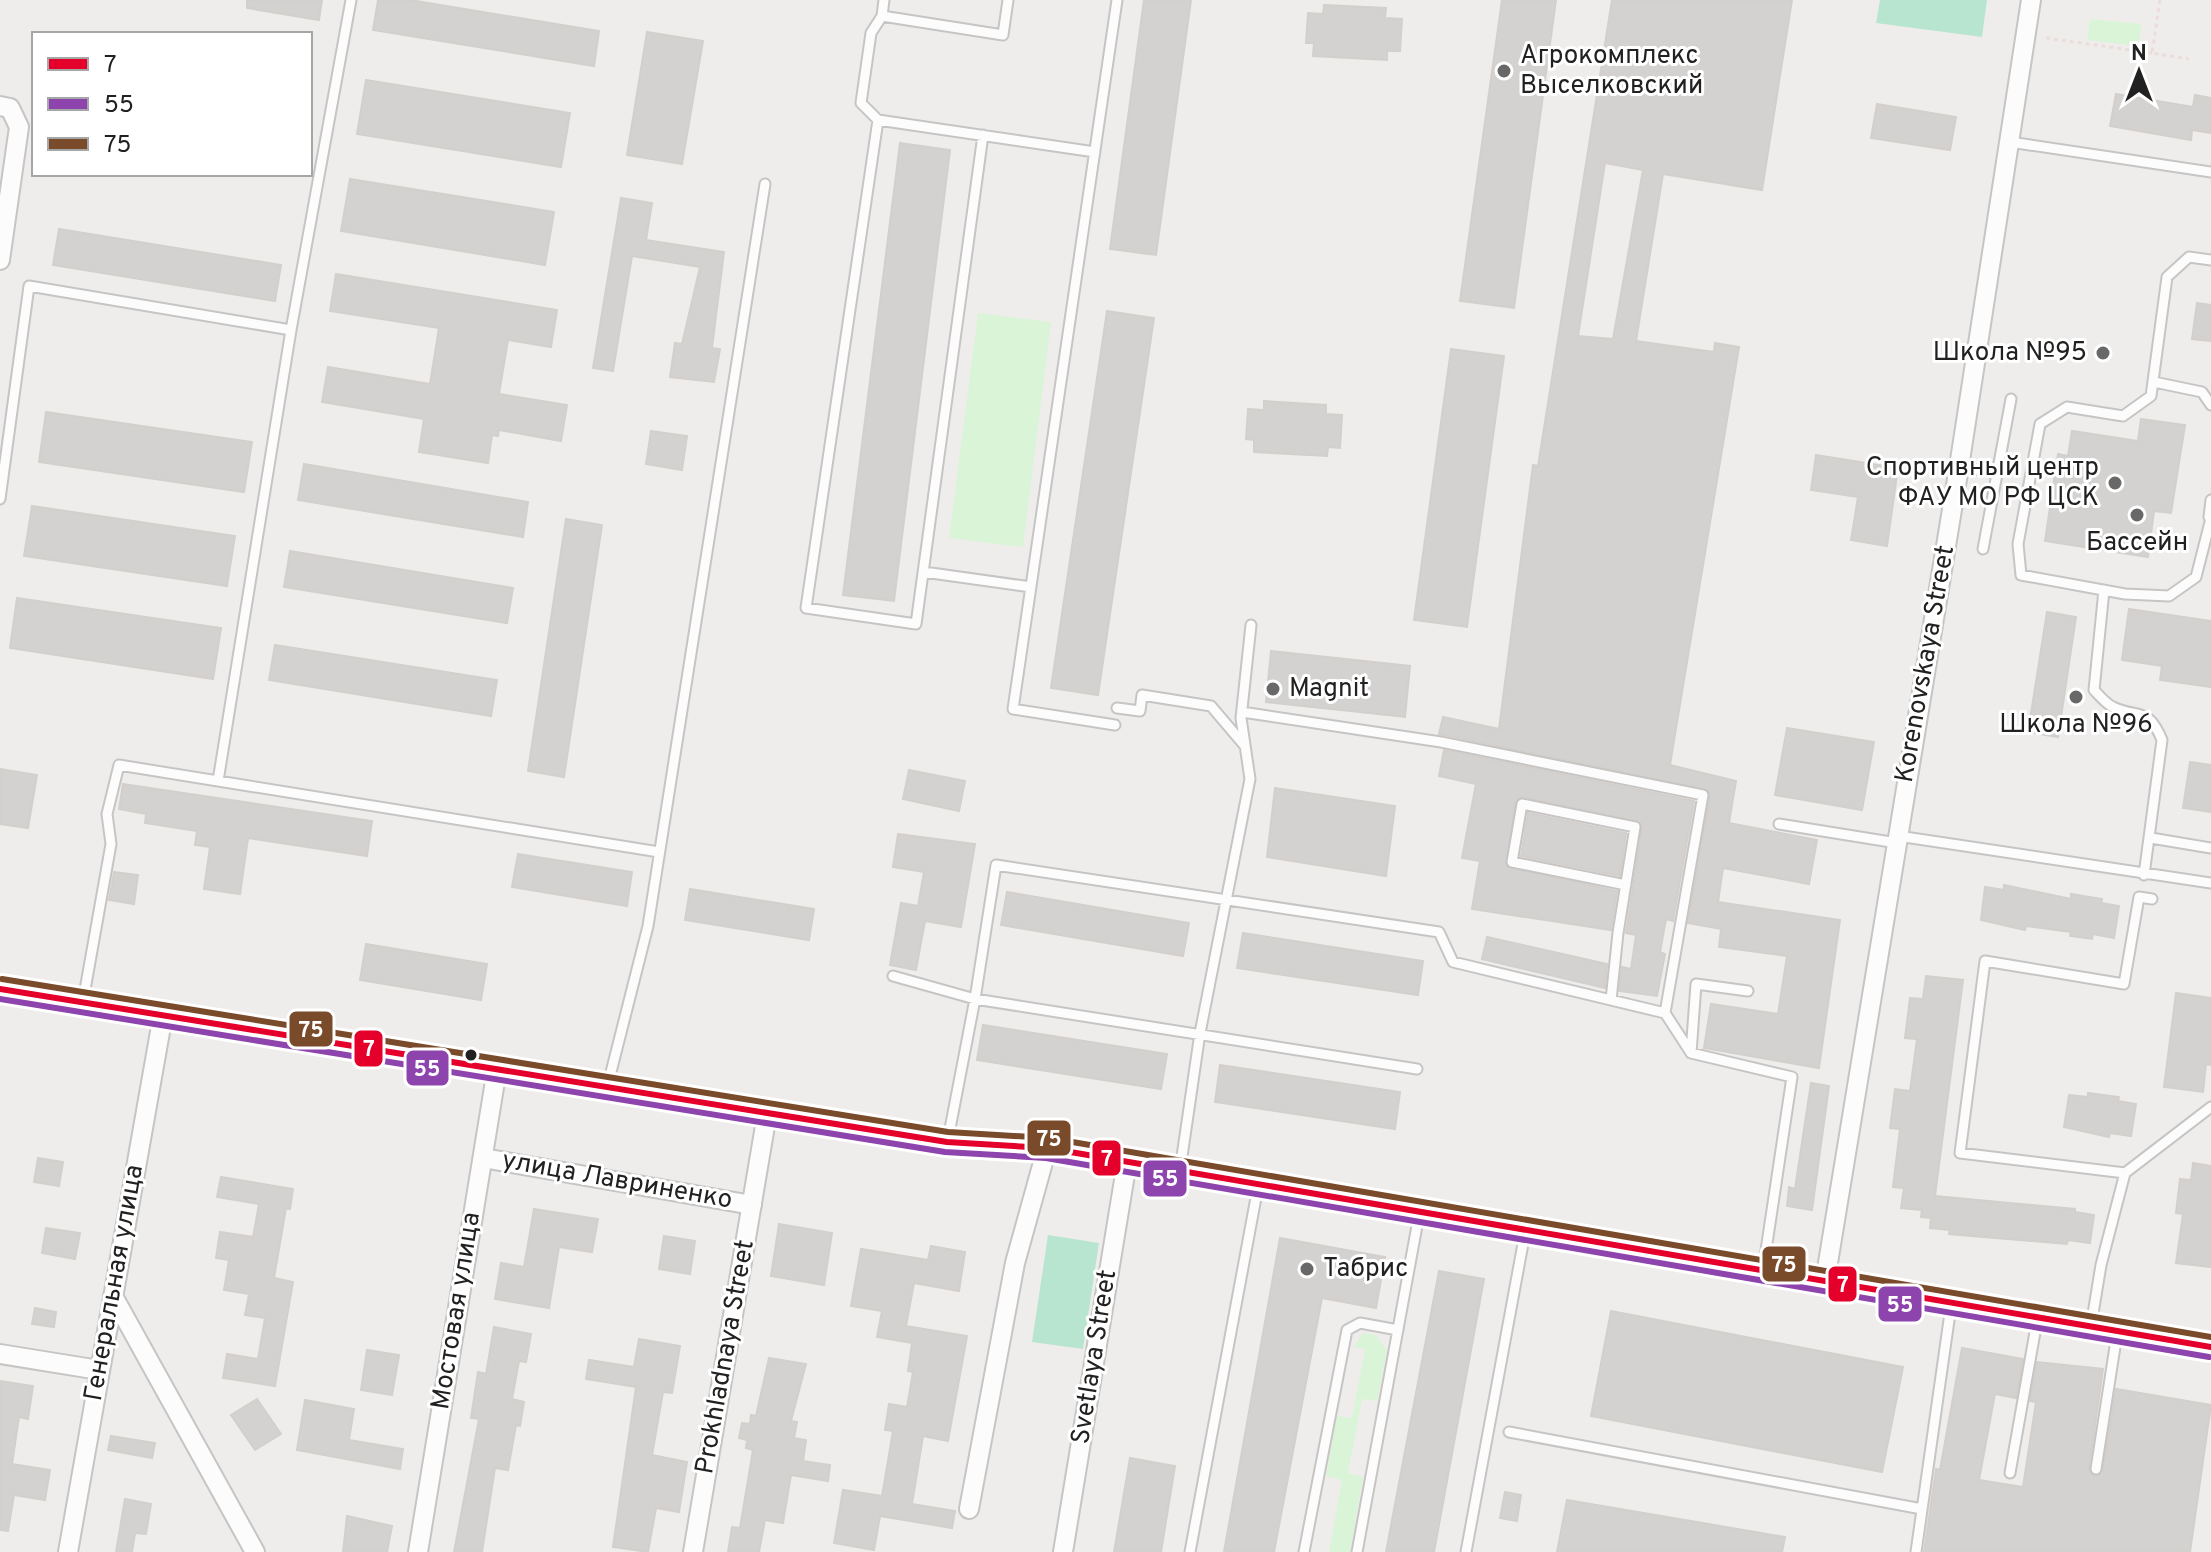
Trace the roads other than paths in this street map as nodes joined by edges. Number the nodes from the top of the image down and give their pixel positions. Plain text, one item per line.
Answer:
1 (351, 0) edge
2 (884, 0) edge
3 (1008, 0) edge
4 (1117, 0) edge
5 (2031, 0) edge
6 (882, 16) junction
7 (5, 107) edge
8 (878, 120) junction
9 (983, 135) junction
10 (2010, 142) junction
11 (1095, 152) junction
12 (2211, 172) edge
13 (765, 184) dead end
14 (0, 260) edge
15 (2211, 260) edge
16 (291, 330) junction
17 (2154, 382) junction
18 (2011, 399) dead end
19 (2211, 405) edge
20 (1959, 467) junction
21 (1998, 473) junction
22 (0, 499) edge
23 (2211, 500) edge
24 (2210, 517) edge
25 (1983, 549) dead end
26 (924, 572) junction
27 (1031, 587) junction
28 (2104, 590) junction
29 (1251, 625) dead end
30 (1117, 708) dead end
31 (1242, 712) junction
32 (1115, 725) dead end
33 (1245, 746) junction
34 (218, 781) junction
35 (1779, 824) dead end
36 (2151, 838) junction
37 (1897, 839) junction
38 (2211, 848) edge
39 (659, 852) junction
40 (2144, 875) junction
41 (2211, 883) edge
42 (1626, 885) junction
43 (2152, 899) dead end
44 (1226, 900) junction
45 (893, 976) dead end
46 (0, 989) edge
47 (1748, 991) dead end
48 (975, 999) junction
49 (1611, 1000) junction
50 (83, 1002) junction
51 (1665, 1013) junction
52 (163, 1015) junction
53 (1200, 1033) junction
54 (1691, 1053) junction
55 (497, 1069) junction
56 (1417, 1069) dead end
57 (607, 1087) junction
58 (2211, 1107) edge
59 (767, 1114) junction
60 (947, 1142) junction
61 (1047, 1148) junction
62 (483, 1158) junction
63 (1127, 1162) junction
64 (1180, 1171) junction
65 (2125, 1173) junction
66 (1259, 1184) junction
67 (752, 1205) junction
68 (1420, 1212) junction
69 (1526, 1230) junction
70 (1763, 1270) junction
71 (1825, 1281) junction
72 (113, 1296) junction
73 (1951, 1302) junction
74 (2038, 1317) junction
75 (2091, 1326) junction
76 (1398, 1330) junction
77 (2118, 1331) junction
78 (2211, 1347) edge
79 (0, 1354) edge
80 (99, 1370) junction
81 (1509, 1432) dead end
82 (2096, 1469) dead end
83 (2010, 1473) dead end
84 (969, 1509) dead end
85 (1922, 1509) junction
86 (68, 1552) edge
87 (255, 1552) edge
88 (418, 1552) edge
89 (693, 1552) edge
90 (1063, 1552) edge
91 (1190, 1552) edge
92 (1304, 1552) edge
93 (1357, 1552) edge
94 (1466, 1552) edge
95 (1916, 1552) edge

1 - 16 lane
2 - 6 lane
3 - 6 lane
4 - 11 lane
5 - 10 street, Korenovskaya Street
6 - 8 lane
7 - 14 street
8 - 9 lane
8 - 26 lane
9 - 11 lane
9 - 26 lane
10 - 12 lane
10 - 20 street, Korenovskaya Street
11 - 27 lane
13 - 39 lane
15 - 17 lane
16 - 22 lane
16 - 34 lane
17 - 19 lane
17 - 28 lane
18 - 21 lane
20 - 21 lane
20 - 37 street, Korenovskaya Street
21 - 25 lane
23 - 24 lane
24 - 28 lane
26 - 27 lane
27 - 32 lane
28 - 36 lane
29 - 31 lane
30 - 33 lane
31 - 33 lane
31 - 51 lane
33 - 44 lane
34 - 39 lane
34 - 50 lane
35 - 37 lane
36 - 38 lane
36 - 40 lane
37 - 40 lane
37 - 71 street, Korenovskaya Street
39 - 57 lane
40 - 41 lane
42 - 42 lane
42 - 49 lane
43 - 65 lane
44 - 48 lane
44 - 49 lane
44 - 53 lane
45 - 48 lane
46 - 50 street
47 - 54 lane
48 - 53 lane
48 - 60 lane
49 - 51 lane
50 - 52 street
51 - 54 lane
52 - 55 street
52 - 72 street, Генеральная улица
53 - 56 lane
53 - 64 lane
54 - 70 lane
55 - 57 street
55 - 62 street, Мостовая улица
57 - 59 street
58 - 65 lane
59 - 60 street
59 - 67 street, Prokhladnaya Street
60 - 61 street
61 - 63 street
61 - 84 street
62 - 67 street, улица Лавриненко
62 - 88 street, Мостовая улица
63 - 64 street
63 - 90 street, Svetlaya Street
64 - 66 street
65 - 75 lane
66 - 68 street
66 - 91 lane
67 - 89 street, Prokhladnaya Street
68 - 69 street
68 - 76 lane
69 - 70 street
69 - 94 lane
70 - 71 street
71 - 73 street
72 - 80 street, Генеральная улица
72 - 87 street
73 - 74 street
73 - 85 lane
74 - 75 street
74 - 83 lane
75 - 77 street
76 - 92 lane
76 - 93 lane
77 - 78 street
77 - 82 lane
79 - 80 street
80 - 86 street, Генеральная улица
81 - 85 lane
85 - 95 lane

